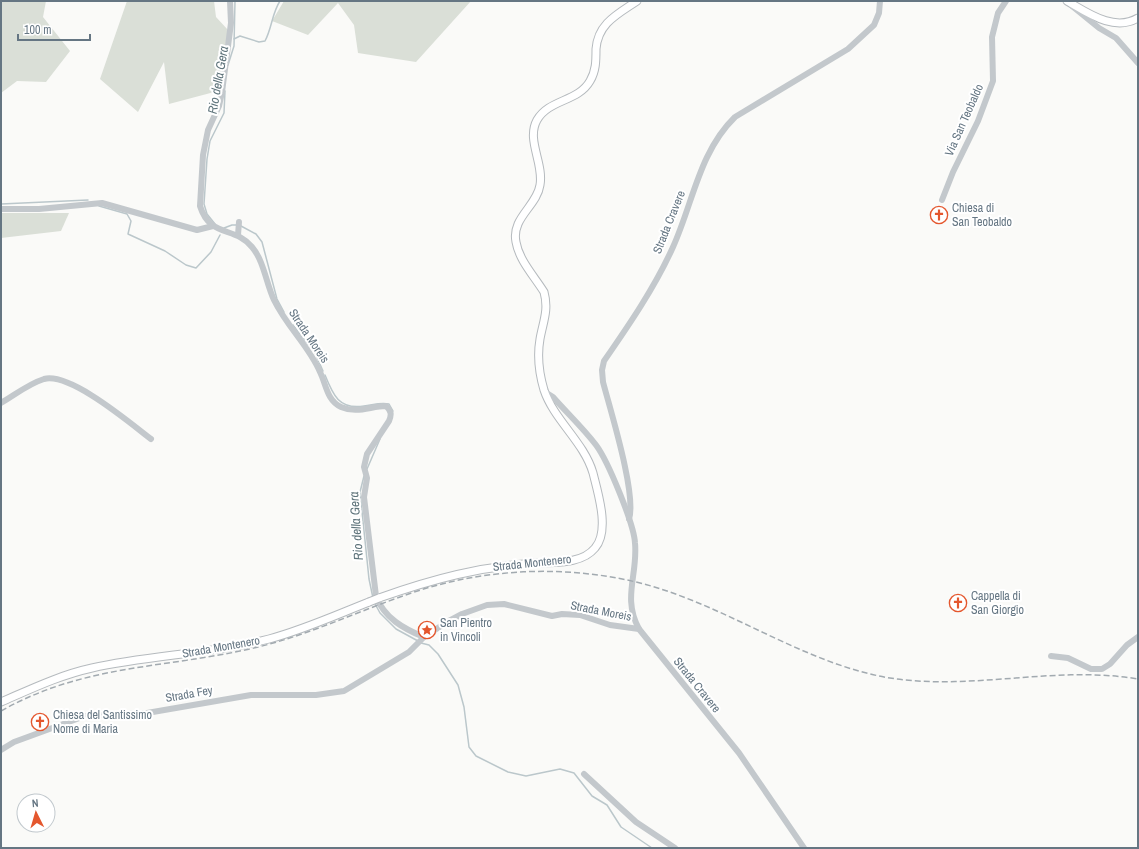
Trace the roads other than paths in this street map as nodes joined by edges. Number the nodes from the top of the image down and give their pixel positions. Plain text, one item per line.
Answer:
1 (230, 1) edge
2 (637, 1) edge
3 (880, 1) edge
4 (1006, 1) edge
5 (1068, 1) edge
6 (1138, 18) edge
7 (1138, 63) edge
8 (942, 200) dead end
9 (1, 209) edge
10 (239, 225) dead end
11 (213, 226) junction
12 (238, 235) junction
13 (545, 392) junction
14 (1, 403) edge
15 (151, 439) dead end
16 (629, 519) junction
17 (639, 629) junction
18 (1138, 637) edge
19 (421, 640) junction
20 (1051, 656) dead end
21 (316, 696) joint
22 (1, 702) edge
23 (1, 750) edge
24 (584, 774) dead end
25 (675, 848) edge
26 (804, 848) edge

1 - 11 street
2 - 13 main road, Strada Montenero
3 - 16 street, Strada Cravere
4 - 8 street, Via San Teobaldo
5 - 6 main road
5 - 7 street
9 - 11 street
10 - 12 street
11 - 12 street
12 - 19 street, Strada Moreis
13 - 16 street, Strada Cravere
13 - 22 main road, Strada Montenero, bridge
14 - 15 street
16 - 17 street, Strada Cravere
17 - 19 street, Strada Moreis
17 - 26 street, Strada Cravere
18 - 20 street
19 - 21 street, Strada Moreis
21 - 23 street, Strada Fey
24 - 25 street

